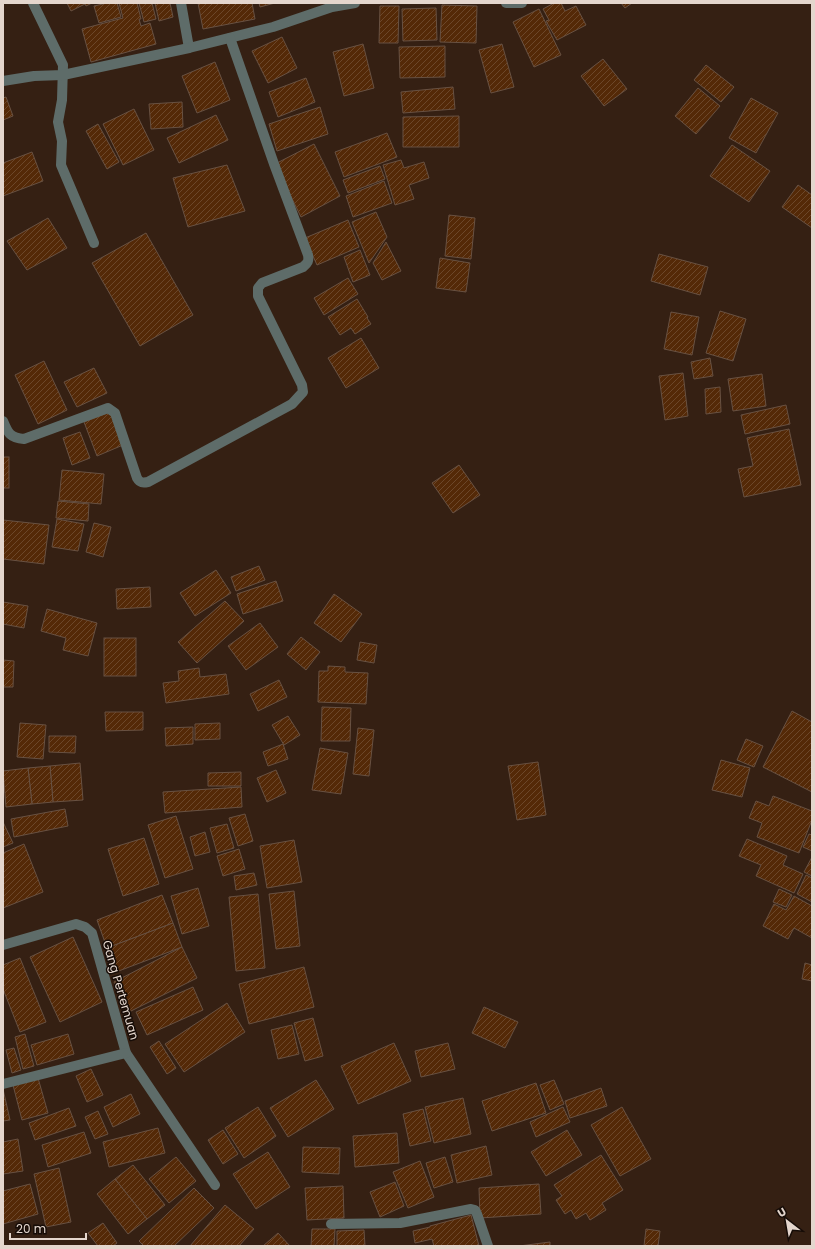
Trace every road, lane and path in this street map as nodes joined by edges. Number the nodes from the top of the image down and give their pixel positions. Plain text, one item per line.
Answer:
1 (33, 3) edge
2 (181, 3) edge
3 (355, 3) edge
4 (506, 3) edge
5 (522, 3) edge
6 (230, 38) junction
7 (189, 48) junction
8 (63, 75) junction
9 (3, 81) edge
10 (94, 243) dead end
11 (3, 421) edge
12 (3, 945) edge
13 (126, 1053) junction
14 (3, 1084) edge
15 (215, 1185) dead end
16 (331, 1224) dead end
17 (488, 1246) edge

1 - 8 street
2 - 7 street
3 - 6 street
4 - 5 street
6 - 7 street
6 - 11 street
7 - 8 street
8 - 9 street
8 - 10 street
12 - 13 street, Gang Pertemuan
13 - 14 street, Gang Pertemuan
13 - 15 street, Gang Pertemuan
16 - 17 street

